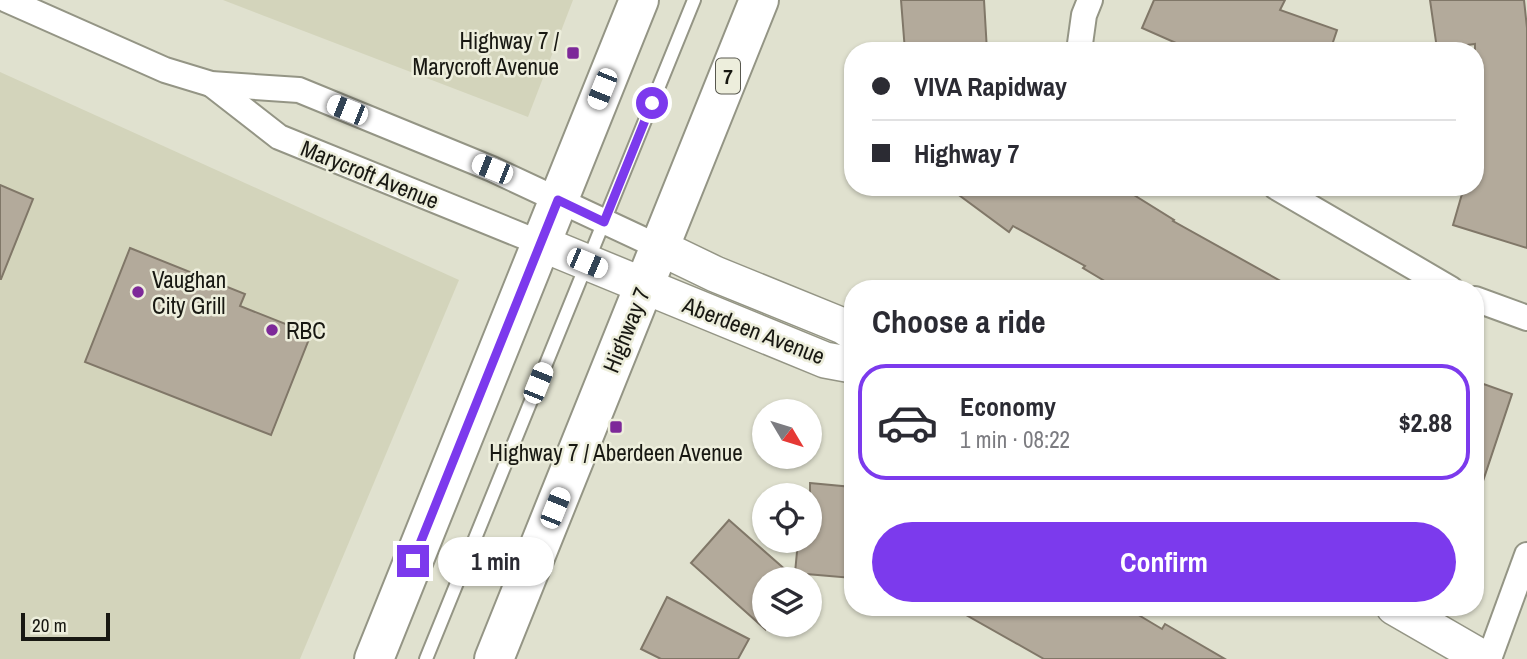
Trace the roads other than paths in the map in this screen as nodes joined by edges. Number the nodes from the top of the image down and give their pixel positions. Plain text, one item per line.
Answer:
1 (7, 0) edge
2 (639, 0) edge
3 (694, 0) edge
4 (758, 0) edge
5 (1090, 0) edge
6 (1080, 42) edge
7 (211, 84) junction
8 (1291, 196) edge
9 (558, 200) junction
10 (604, 222) junction
11 (540, 243) junction
12 (659, 247) junction
13 (587, 263) junction
14 (1436, 280) edge
15 (644, 286) junction
16 (1484, 302) edge
17 (1527, 318) edge
18 (844, 327) edge
19 (844, 364) edge
20 (1527, 555) edge
21 (1410, 616) edge
22 (374, 659) edge
23 (426, 659) edge
24 (494, 659) edge
25 (1484, 659) edge
26 (1489, 659) edge

1 - 7 street, Marycroft Avenue
2 - 9 main road
3 - 10 lane
4 - 12 main road, Highway 7 / 7
5 - 6 street
7 - 9 street, Marycroft Avenue
7 - 11 street, Marycroft Avenue
8 - 14 street
9 - 10 street, Marycroft Avenue
9 - 11 main road
10 - 12 street, Marycroft Avenue
10 - 13 lane
11 - 13 street, Aberdeen Avenue
11 - 22 main road
12 - 15 main road, Highway 7 / 7
12 - 18 street, Aberdeen Avenue
13 - 15 street, Aberdeen Avenue
13 - 23 lane
15 - 19 street, Aberdeen Avenue
15 - 24 main road, Highway 7 / 7
16 - 17 street
20 - 26 street
21 - 25 street

